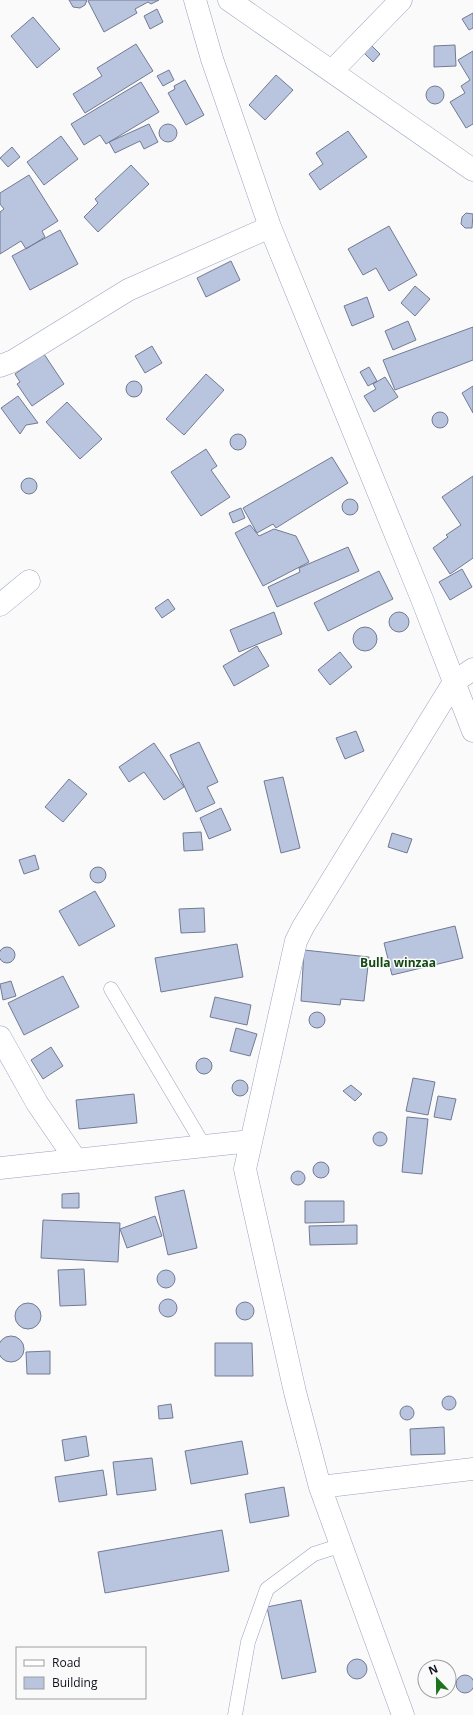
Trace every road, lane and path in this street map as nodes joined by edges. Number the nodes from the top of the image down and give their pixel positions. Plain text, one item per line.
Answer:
1 (195, 0) edge
2 (230, 0) edge
3 (401, 0) edge
4 (332, 71) junction
5 (473, 170) edge
6 (270, 227) junction
7 (0, 366) edge
8 (29, 581) dead end
9 (0, 605) edge
10 (473, 668) edge
11 (454, 682) junction
12 (473, 731) edge
13 (111, 989) dead end
14 (0, 1037) edge
15 (251, 1141) junction
16 (204, 1146) junction
17 (76, 1160) junction
18 (0, 1168) edge
19 (473, 1469) edge
20 (320, 1487) junction
21 (342, 1545) junction
22 (235, 1715) edge
23 (403, 1715) edge

1 - 6 street
2 - 4 street
3 - 4 street
4 - 5 street
6 - 7 street
6 - 11 street
8 - 9 street
10 - 11 street
11 - 12 street
11 - 15 street
13 - 16 lane
14 - 17 street
15 - 16 street
15 - 20 street
16 - 17 street
17 - 18 street
19 - 20 street
20 - 21 street
21 - 22 lane
21 - 23 street

